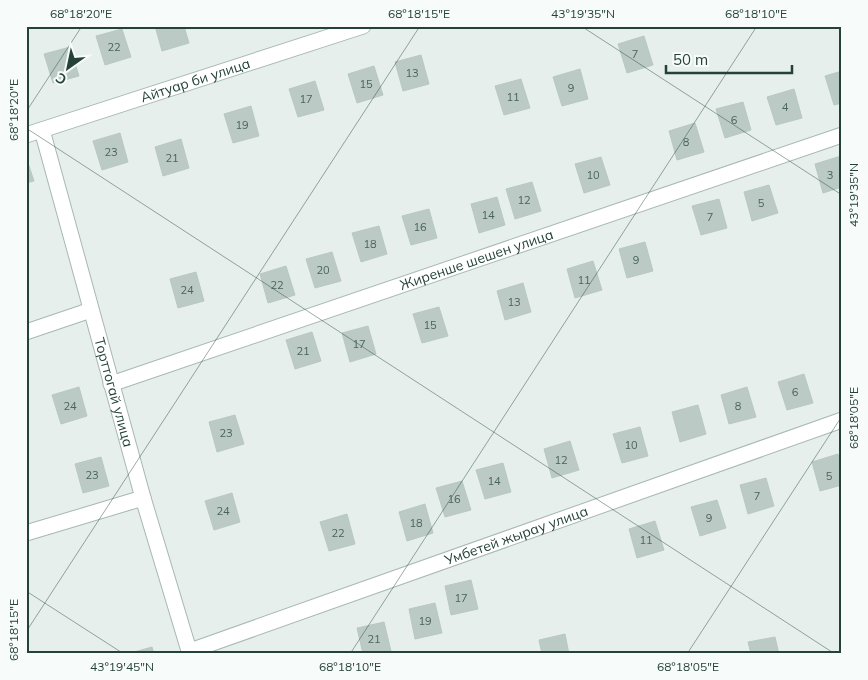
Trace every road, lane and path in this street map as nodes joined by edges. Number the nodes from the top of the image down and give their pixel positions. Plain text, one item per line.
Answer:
1 (363, 26) edge
2 (42, 130) junction
3 (26, 135) edge
4 (842, 135) edge
5 (91, 310) junction
6 (26, 332) edge
7 (111, 384) junction
8 (842, 420) edge
9 (143, 498) junction
10 (26, 533) edge
11 (190, 652) edge

1 - 2 street, Айтуар би улица
2 - 3 street, Айтуар би улица
2 - 5 street, Торттогай улица
4 - 7 street, Жиренше шешен улица
5 - 6 street
5 - 7 street, Торттогай улица
7 - 9 street, Торттогай улица
8 - 11 street, Умбетей жырау улица
9 - 10 street
9 - 11 street, Торттогай улица

